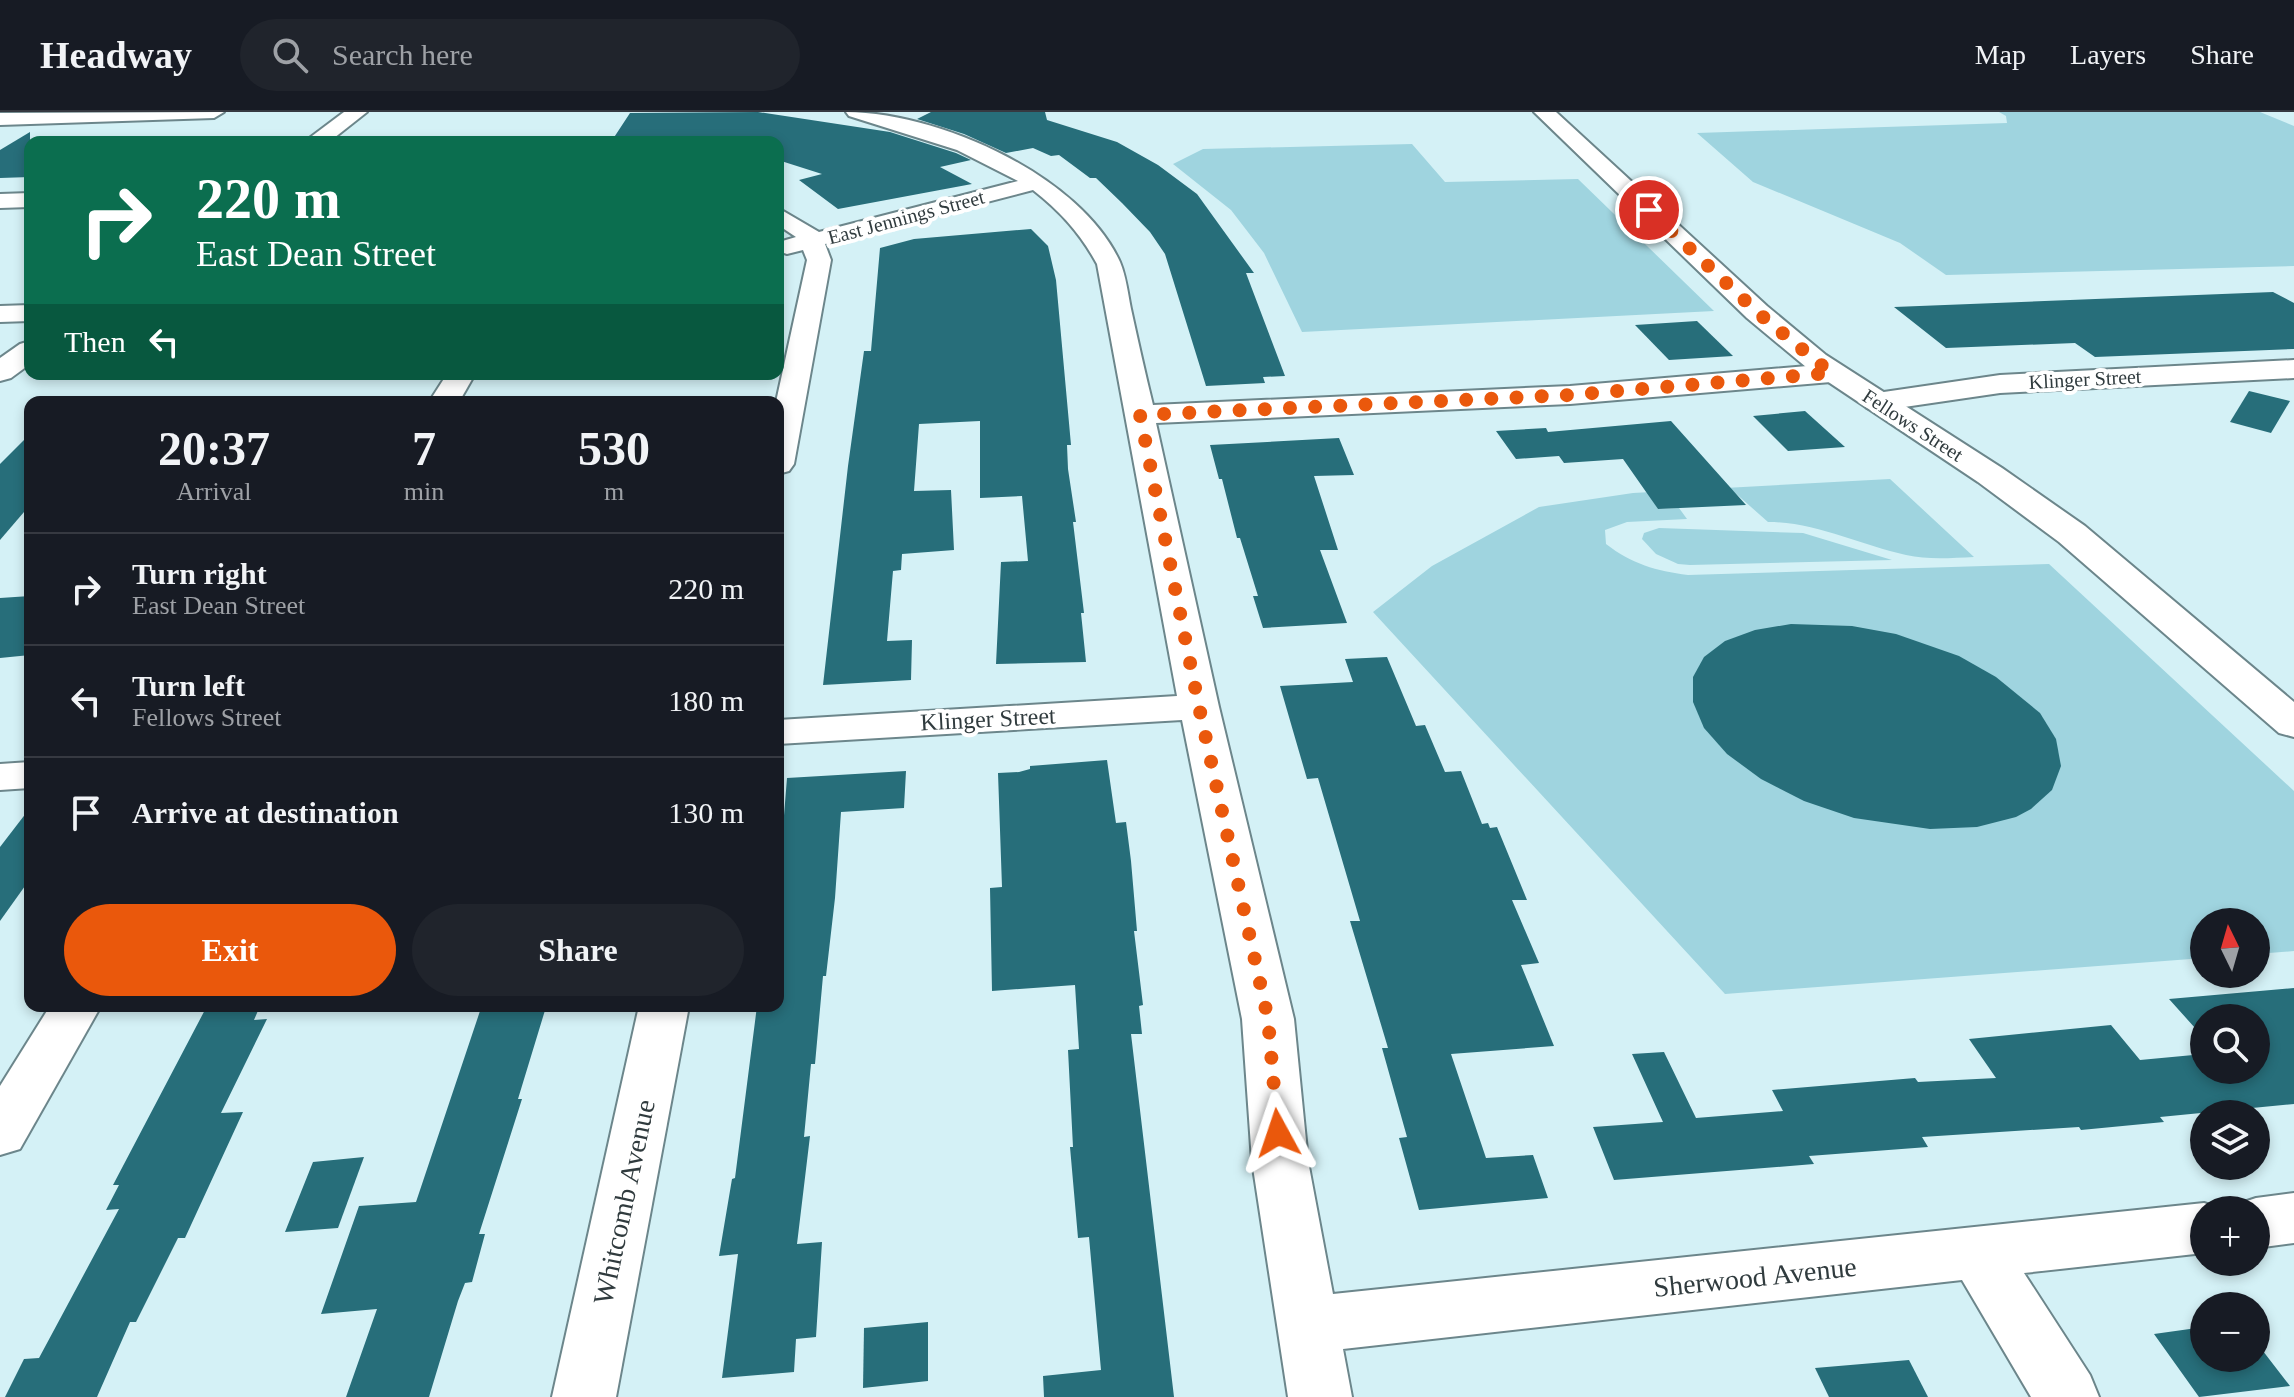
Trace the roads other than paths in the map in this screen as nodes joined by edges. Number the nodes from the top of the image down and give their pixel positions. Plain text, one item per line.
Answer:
1 (214, 112) edge
2 (357, 112) edge
3 (856, 112) edge
4 (1544, 112) edge
5 (0, 119) edge
6 (323, 136) edge
7 (1035, 183) junction
8 (24, 200) edge
9 (0, 201) edge
10 (784, 220) edge
11 (813, 242) junction
12 (784, 248) edge
13 (24, 313) edge
14 (0, 314) edge
15 (24, 354) edge
16 (2294, 369) edge
17 (0, 372) edge
18 (1831, 373) junction
19 (1877, 402) junction
20 (1140, 415) junction
21 (784, 436) edge
22 (1199, 707) junction
23 (2294, 724) edge
24 (784, 732) edge
25 (24, 775) edge
26 (0, 777) edge
27 (72, 1012) edge
28 (663, 1012) edge
29 (0, 1133) edge
30 (2294, 1218) edge
31 (2270, 1221) edge
32 (2190, 1230) edge
33 (1979, 1254) junction
34 (1306, 1325) junction
35 (584, 1397) edge
36 (1320, 1397) edge
37 (2067, 1397) edge

1 - 5 street
2 - 6 street
3 - 7 street
4 - 18 street, Fellows Street
7 - 11 street, East Jennings Street
7 - 20 street
8 - 9 street
10 - 11 street
11 - 12 street, East Jennings Street
11 - 21 street
13 - 14 street
15 - 17 street
16 - 19 street, Klinger Street
18 - 19 street, Fellows Street
18 - 20 street
19 - 23 street, Fellows Street
20 - 22 street
22 - 24 street, Klinger Street
22 - 34 street
25 - 26 street
27 - 29 street
28 - 35 street, Whitcomb Avenue
30 - 31 street
32 - 33 street, Sherwood Avenue
33 - 34 street, Sherwood Avenue
33 - 37 street
34 - 36 street

